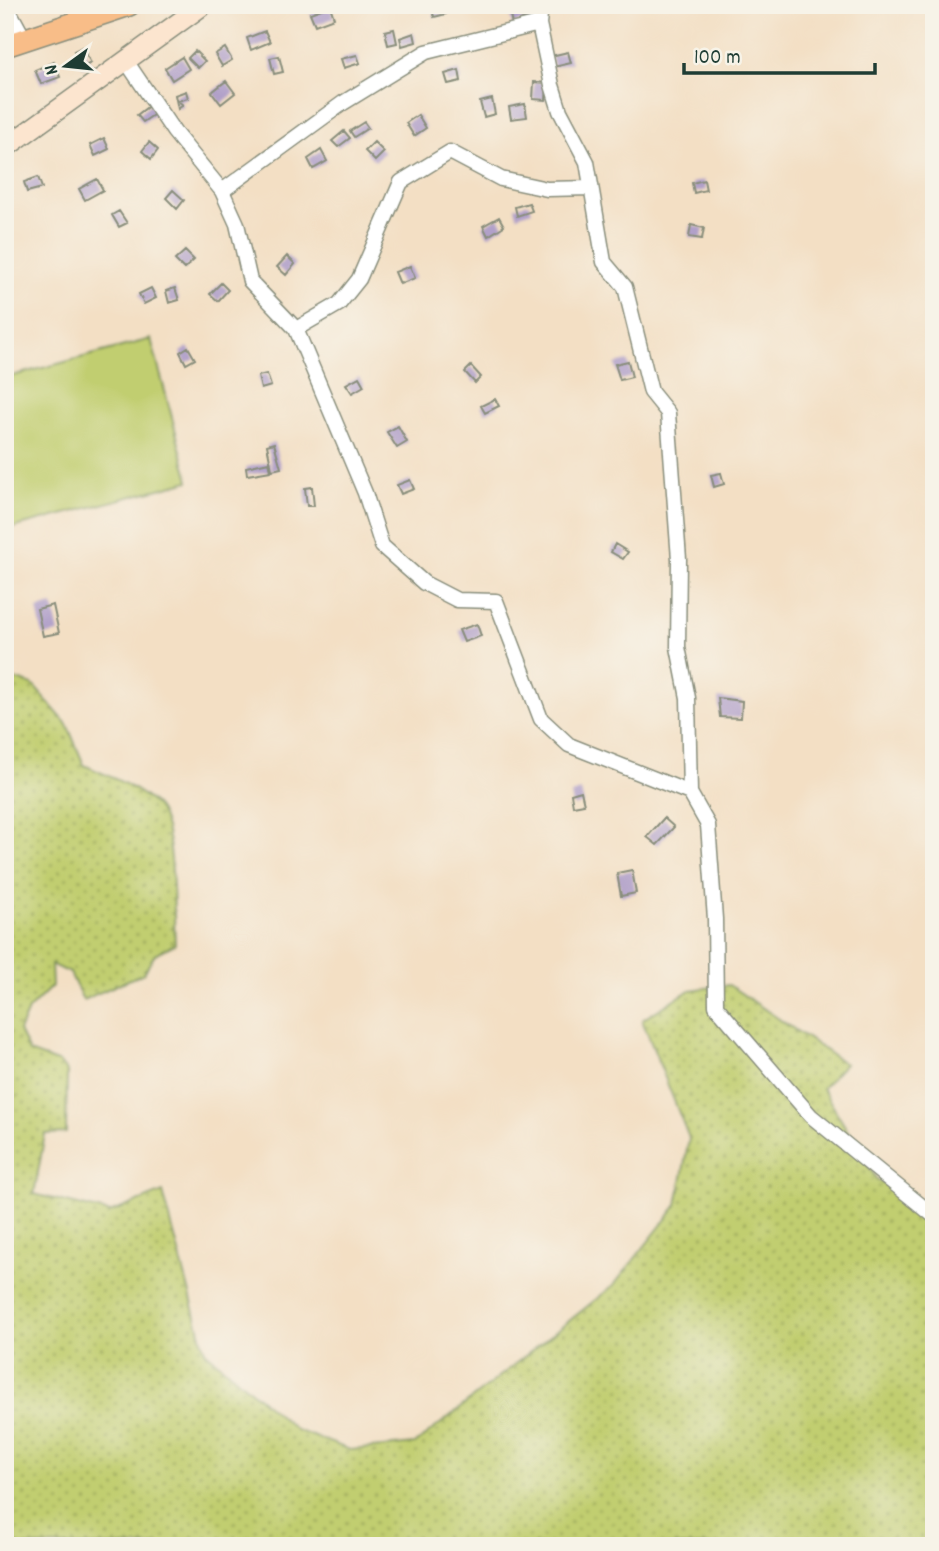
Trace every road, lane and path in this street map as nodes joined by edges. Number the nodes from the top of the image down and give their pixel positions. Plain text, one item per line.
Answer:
1 (6, 5) edge
2 (129, 5) edge
3 (204, 5) edge
4 (541, 5) edge
5 (539, 24) junction
6 (15, 43) edge
7 (126, 61) junction
8 (5, 148) edge
9 (591, 188) junction
10 (222, 191) junction
11 (296, 329) junction
12 (690, 793) junction
13 (934, 1216) edge

1 - 6 street
2 - 6 main road
3 - 7 street
4 - 5 street
5 - 9 street
5 - 10 street
7 - 8 street
7 - 10 street
9 - 11 street
9 - 12 street
10 - 11 street
11 - 12 street
12 - 13 street

